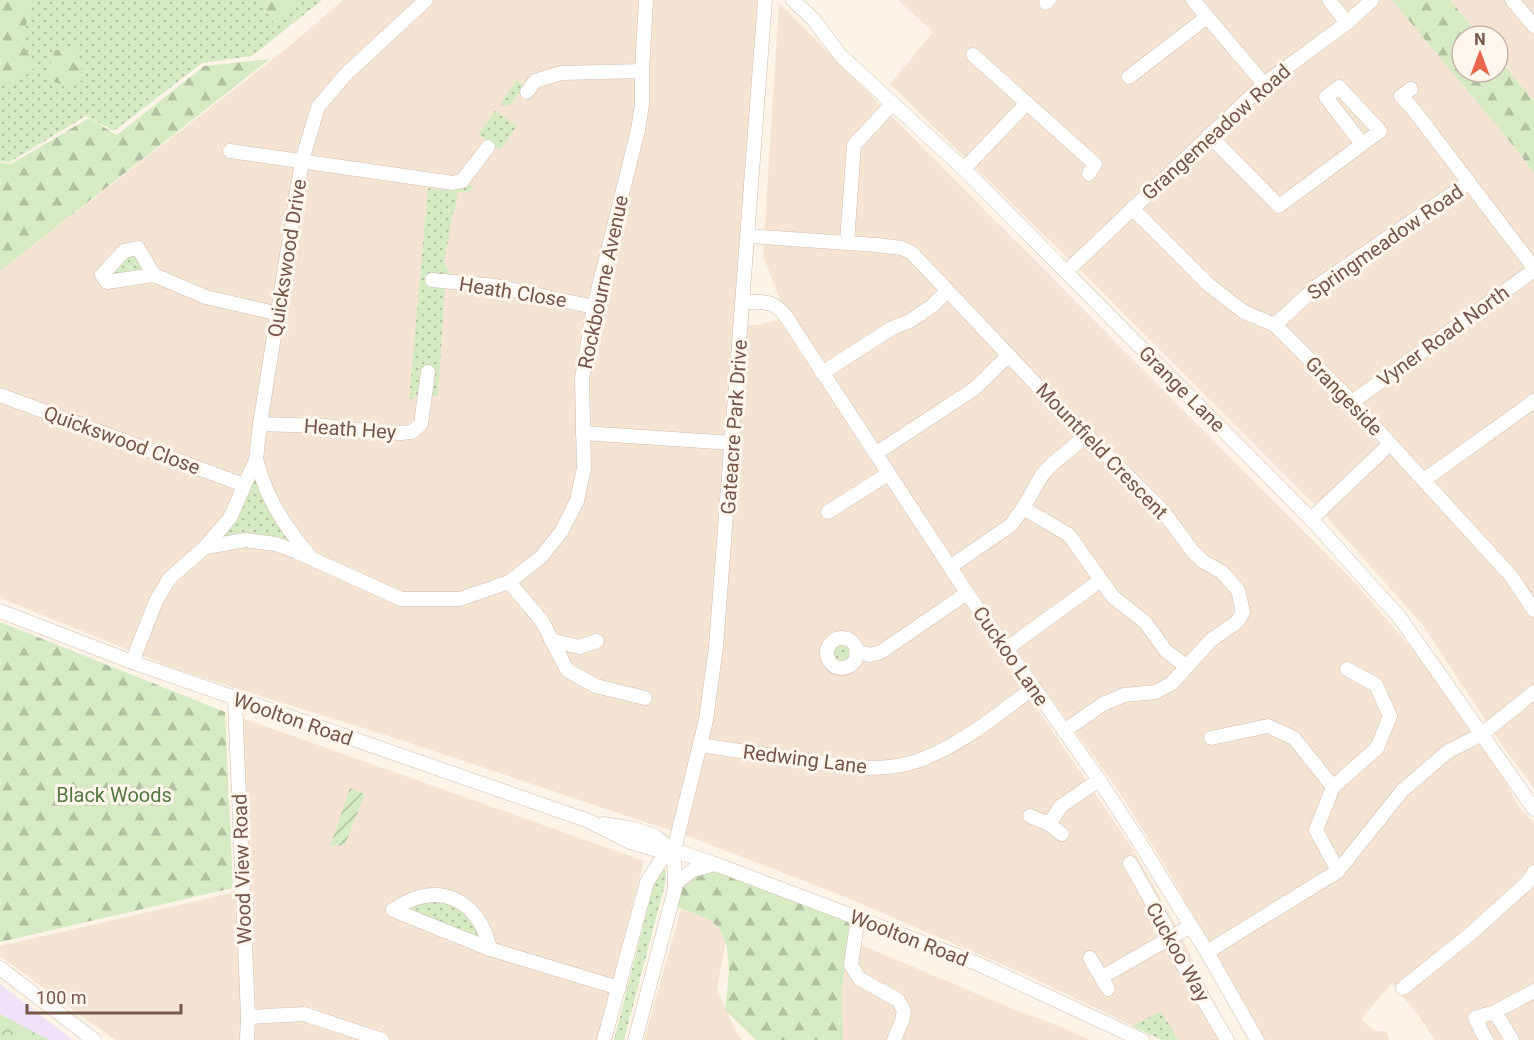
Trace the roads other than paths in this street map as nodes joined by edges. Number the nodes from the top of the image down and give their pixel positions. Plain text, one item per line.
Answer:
1 (426, 0) edge
2 (646, 0) edge
3 (765, 0) edge
4 (793, 0) edge
5 (1193, 0) edge
6 (1329, 0) edge
7 (1372, 0) edge
8 (1512, 0) edge
9 (1207, 17) junction
10 (1347, 22) junction
11 (1534, 26) edge
12 (973, 55) dead end
13 (642, 71) junction
14 (1129, 77) dead end
15 (1264, 84) junction
16 (1411, 89) dead end
17 (527, 92) dead end
18 (892, 104) junction
19 (1026, 104) junction
20 (1209, 135) junction
21 (1362, 144) junction
22 (488, 147) dead end
23 (230, 151) dead end
24 (302, 160) junction
25 (964, 169) junction
26 (1089, 174) dead end
27 (1468, 183) junction
28 (1132, 208) junction
29 (749, 236) junction
30 (847, 242) junction
31 (1534, 269) edge
32 (1066, 272) junction
33 (154, 275) dead end
34 (432, 280) dead end
35 (947, 291) junction
36 (743, 302) junction
37 (594, 307) junction
38 (279, 314) junction
39 (1275, 325) junction
40 (1009, 355) junction
41 (428, 372) dead end
42 (822, 373) junction
43 (0, 395) edge
44 (1534, 401) edge
45 (1352, 402) junction
46 (260, 424) junction
47 (583, 433) junction
48 (1086, 436) junction
49 (733, 443) junction
50 (1390, 444) junction
51 (876, 454) junction
52 (256, 459) junction
53 (888, 474) junction
54 (1424, 480) junction
55 (244, 485) junction
56 (1023, 508) junction
57 (828, 512) dead end
58 (1311, 519) junction
59 (204, 548) junction
60 (312, 559) junction
61 (950, 567) junction
62 (1101, 580) junction
63 (509, 582) junction
64 (967, 593) junction
65 (1534, 610) edge
66 (0, 611) edge
67 (551, 640) junction
68 (597, 641) dead end
69 (1006, 649) junction
70 (856, 653) dead end
71 (132, 662) junction
72 (1187, 667) junction
73 (1347, 669) dead end
74 (1033, 688) junction
75 (1534, 692) edge
76 (645, 698) dead end
77 (235, 699) junction
78 (1064, 731) junction
79 (1482, 734) junction
80 (1211, 738) dead end
81 (700, 745) junction
82 (1099, 780) junction
83 (1333, 787) junction
84 (1533, 808) edge
85 (1030, 816) dead end
86 (589, 821) junction
87 (1049, 825) junction
88 (1062, 834) dead end
89 (640, 846) junction
90 (672, 850) junction
91 (1130, 863) dead end
92 (715, 864) junction
93 (1338, 871) junction
94 (1534, 872) edge
95 (647, 882) junction
96 (676, 883) junction
97 (858, 917) junction
98 (1191, 926) junction
99 (1168, 939) junction
100 (490, 949) junction
101 (1207, 952) junction
102 (1090, 958) dead end
103 (0, 968) edge
104 (1403, 987) dead end
105 (619, 988) junction
106 (1534, 991) edge
107 (1496, 1012) junction
108 (248, 1017) junction
109 (364, 1036) edge
110 (94, 1040) edge
111 (247, 1040) edge
112 (382, 1040) edge
113 (604, 1040) edge
114 (635, 1040) edge
115 (894, 1040) edge
116 (1142, 1040) edge
117 (1227, 1040) edge
118 (1257, 1040) edge
119 (1486, 1040) edge
120 (1512, 1040) edge

1 - 24 street, Quickswood Drive
2 - 13 street, Rockbourne Avenue
3 - 29 street, Gateacre Park Drive
4 - 18 street, Grange Lane
5 - 9 street
6 - 10 street
7 - 10 street, Grangemeadow Road
8 - 11 street
9 - 14 street
9 - 15 street
10 - 15 street, Grangemeadow Road
12 - 19 street
13 - 17 street
13 - 37 street, Rockbourne Avenue
15 - 20 street, Grangemeadow Road
16 - 27 street
18 - 25 street, Grange Lane
18 - 30 street
19 - 25 street
19 - 26 street
20 - 21 street
20 - 28 street, Grangemeadow Road
21 - 21 street
22 - 24 street
23 - 24 street
24 - 38 street, Quickswood Drive
25 - 32 street, Grange Lane
27 - 31 street
27 - 39 street, Springmeadow Road
28 - 32 street, Grangemeadow Road
28 - 39 street, Grangeside
29 - 30 street, Mountfield Crescent
29 - 36 street, Gateacre Park Drive
30 - 35 street, Mountfield Crescent
31 - 45 street, Vyner Road North
32 - 58 street, Grange Lane
33 - 38 street
34 - 37 street, Heath Close
35 - 40 street, Mountfield Crescent
35 - 42 street
36 - 42 street, Cuckoo Lane
36 - 49 street, Gateacre Park Drive
37 - 47 street, Rockbourne Avenue
38 - 46 street, Quickswood Drive
39 - 45 street, Grangeside
40 - 48 street, Mountfield Crescent
40 - 51 street
41 - 46 street, Heath Hey
42 - 51 street, Cuckoo Lane
43 - 55 street, Quickswood Close
44 - 54 street
45 - 50 street, Grangeside
46 - 52 street, Quickswood Drive
47 - 49 street
47 - 63 street, Rockbourne Avenue
48 - 56 street
48 - 72 street, Mountfield Crescent
49 - 81 street, Gateacre Park Drive
50 - 54 street, Grangeside
50 - 58 street
51 - 53 street, Cuckoo Lane
52 - 55 street, Quickswood Drive
52 - 60 street, Rockbourne Avenue
53 - 57 street
53 - 61 street, Cuckoo Lane
54 - 65 street, Grangeside
55 - 59 street, Quickswood Drive
56 - 61 street
56 - 62 street
58 - 79 street, Grange Lane
59 - 60 street, Rockbourne Avenue
59 - 71 street, Rockbourne Avenue
60 - 63 street, Rockbourne Avenue
61 - 64 street, Cuckoo Lane
62 - 69 street
62 - 72 street
63 - 67 street
64 - 69 street, Cuckoo Lane
64 - 70 street
66 - 71 street, Woolton Road
67 - 68 street
67 - 76 street
69 - 74 street, Cuckoo Lane
71 - 77 street, Woolton Road
72 - 78 street, Mountfield Crescent
73 - 83 street
74 - 78 street, Cuckoo Lane
74 - 81 street, Redwing Lane
75 - 79 street
77 - 86 street, Woolton Road
77 - 108 street, Wood View Road
78 - 82 street, Cuckoo Lane
79 - 84 street, Grange Lane
79 - 93 street
80 - 83 street
81 - 90 street, Gateacre Park Drive
82 - 87 street
82 - 98 street, Cuckoo Lane
83 - 93 street
85 - 87 street
86 - 89 street, Woolton Road
86 - 90 street, Woolton Road
87 - 88 street
89 - 90 street, Woolton Road
89 - 95 street
90 - 92 street, Woolton Road
90 - 95 street
90 - 96 street
91 - 99 street, Cuckoo Way
92 - 96 street
92 - 97 street, Woolton Road
93 - 101 street
94 - 104 street
95 - 105 street
96 - 114 street
97 - 115 street
97 - 116 street, Woolton Road
98 - 99 street
98 - 101 street, Cuckoo Lane
99 - 102 street
99 - 117 street, Cuckoo Way
100 - 100 street
100 - 105 street
101 - 118 street, Cuckoo Lane
103 - 110 street
105 - 113 street
106 - 107 street
107 - 119 street
107 - 120 street
108 - 109 street
108 - 111 street, Wood View Road
109 - 112 street

